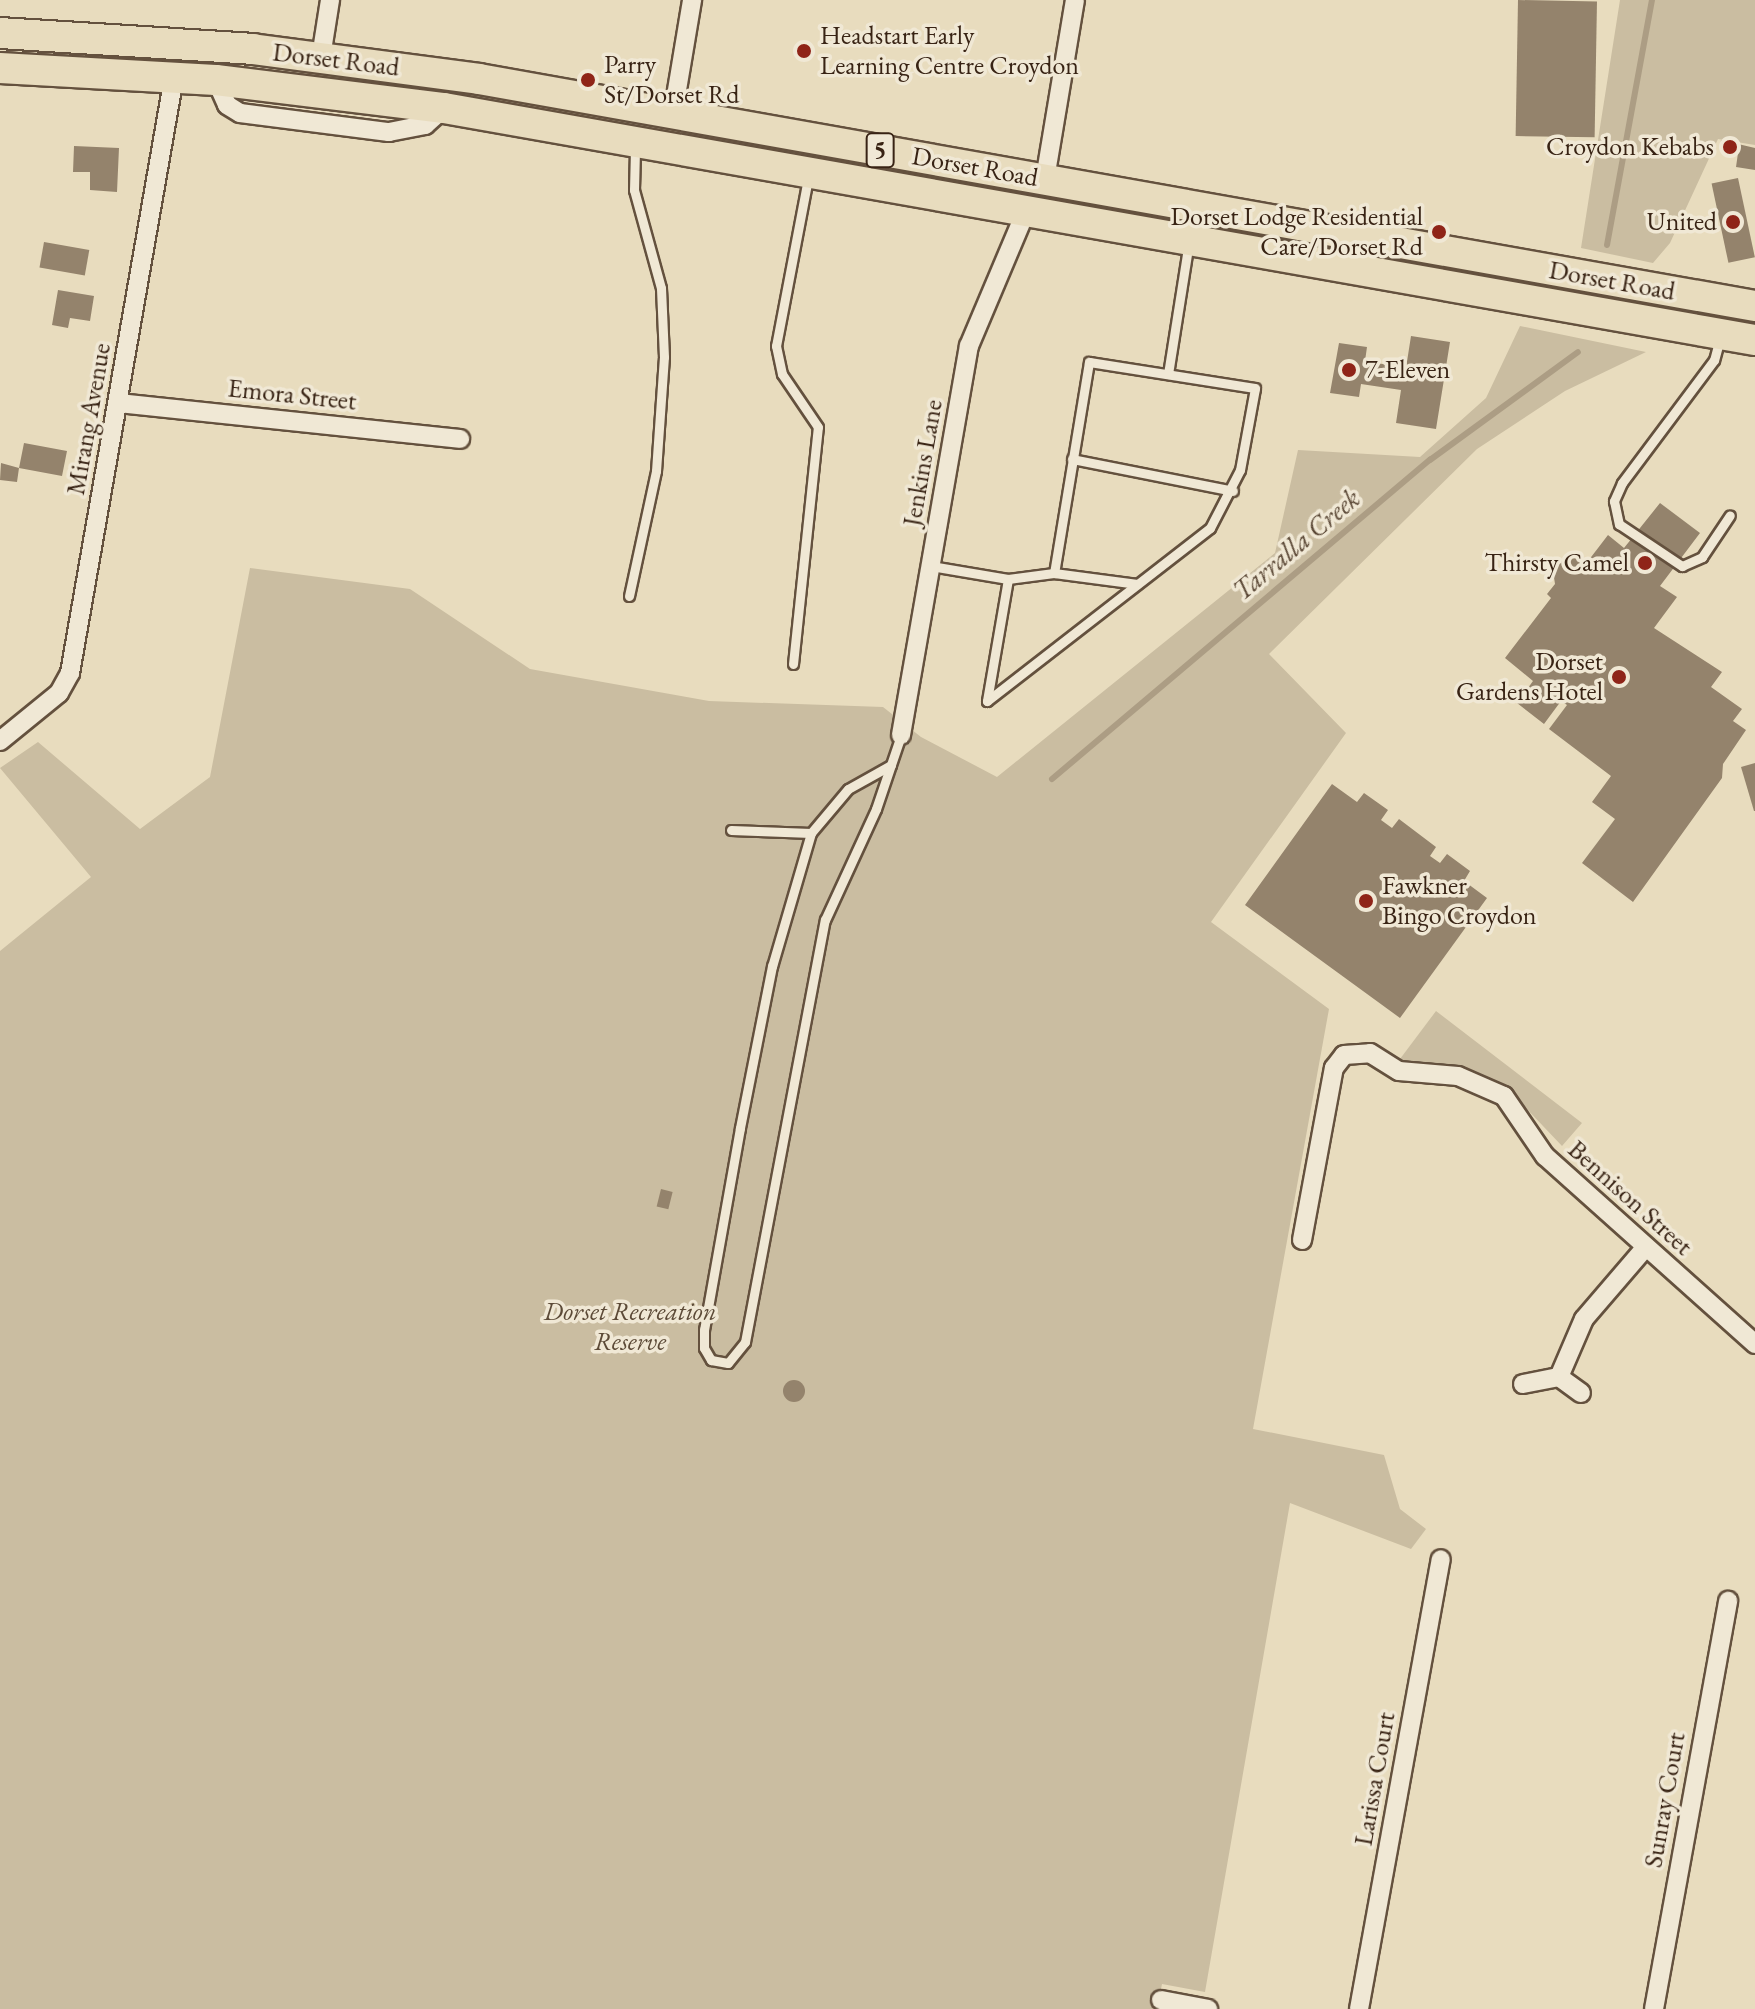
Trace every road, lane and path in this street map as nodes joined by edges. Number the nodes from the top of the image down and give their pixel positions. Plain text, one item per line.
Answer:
1 (330, 0) edge
2 (692, 0) edge
3 (1075, 0) edge
4 (0, 33) edge
5 (321, 57) junction
6 (0, 68) edge
7 (174, 77) junction
8 (216, 80) junction
9 (317, 91) junction
10 (444, 108) junction
11 (673, 114) junction
12 (636, 141) junction
13 (810, 171) junction
14 (1045, 179) junction
15 (1026, 211) junction
16 (1372, 238) junction
17 (1189, 239) junction
18 (1365, 271) junction
19 (1741, 304) edge
20 (1721, 334) junction
21 (1755, 340) edge
22 (1168, 374) junction
23 (118, 403) junction
24 (460, 439) dead end
25 (1072, 459) junction
26 (1233, 491) junction
27 (1730, 515) dead end
28 (931, 566) junction
29 (1054, 573) junction
30 (1008, 579) junction
31 (1137, 584) junction
32 (629, 596) dead end
33 (793, 664) dead end
34 (901, 735) joint
35 (0, 741) edge
36 (891, 765) junction
37 (731, 830) dead end
38 (811, 833) junction
39 (1302, 1240) dead end
40 (1646, 1247) junction
41 (1755, 1344) edge
42 (1559, 1377) junction
43 (1523, 1384) dead end
44 (1581, 1393) dead end
45 (1441, 1559) dead end
46 (1728, 1601) dead end
47 (1161, 2000) dead end
48 (1208, 2009) edge
49 (1359, 2009) edge
50 (1654, 2009) edge

1 - 5 street
2 - 11 street
3 - 14 street
4 - 5 main road, Dorset Road / 5
5 - 9 main road
5 - 11 main road, Dorset Road / 5
6 - 7 main road, Dorset Road / 5
7 - 8 main road, Dorset Road / 5
7 - 23 street, Mirang Avenue
8 - 9 main road, Dorset Road / 5
8 - 10 street
9 - 10 main road, Dorset Road / 5
10 - 12 main road, Dorset Road / 5
11 - 14 main road, Dorset Road / 5
12 - 13 main road, Dorset Road / 5
12 - 32 lane
13 - 15 main road, Dorset Road / 5
13 - 33 lane
14 - 15 main road
14 - 16 main road, Dorset Road / 5
15 - 17 main road, Dorset Road / 5
15 - 28 street, Jenkins Lane
16 - 18 main road
16 - 19 main road, Dorset Road / 5
17 - 18 main road, Dorset Road / 5
17 - 22 lane
18 - 20 main road, Dorset Road / 5
19 - 20 main road
20 - 21 main road, Dorset Road / 5
20 - 27 lane
22 - 25 lane
22 - 26 lane
23 - 24 street, Emora Street
23 - 35 street, Mirang Avenue
25 - 26 lane
25 - 29 lane
26 - 31 lane
28 - 30 lane
28 - 34 street, Jenkins Lane
29 - 30 lane
29 - 31 lane
30 - 31 lane
34 - 36 lane
36 - 38 lane
36 - 38 lane
37 - 38 lane
39 - 40 street, Bennison Street
40 - 41 street, Bennison Street
40 - 42 street
42 - 43 street
42 - 44 street
45 - 49 street, Larissa Court
46 - 50 street, Sunray Court
47 - 48 street

